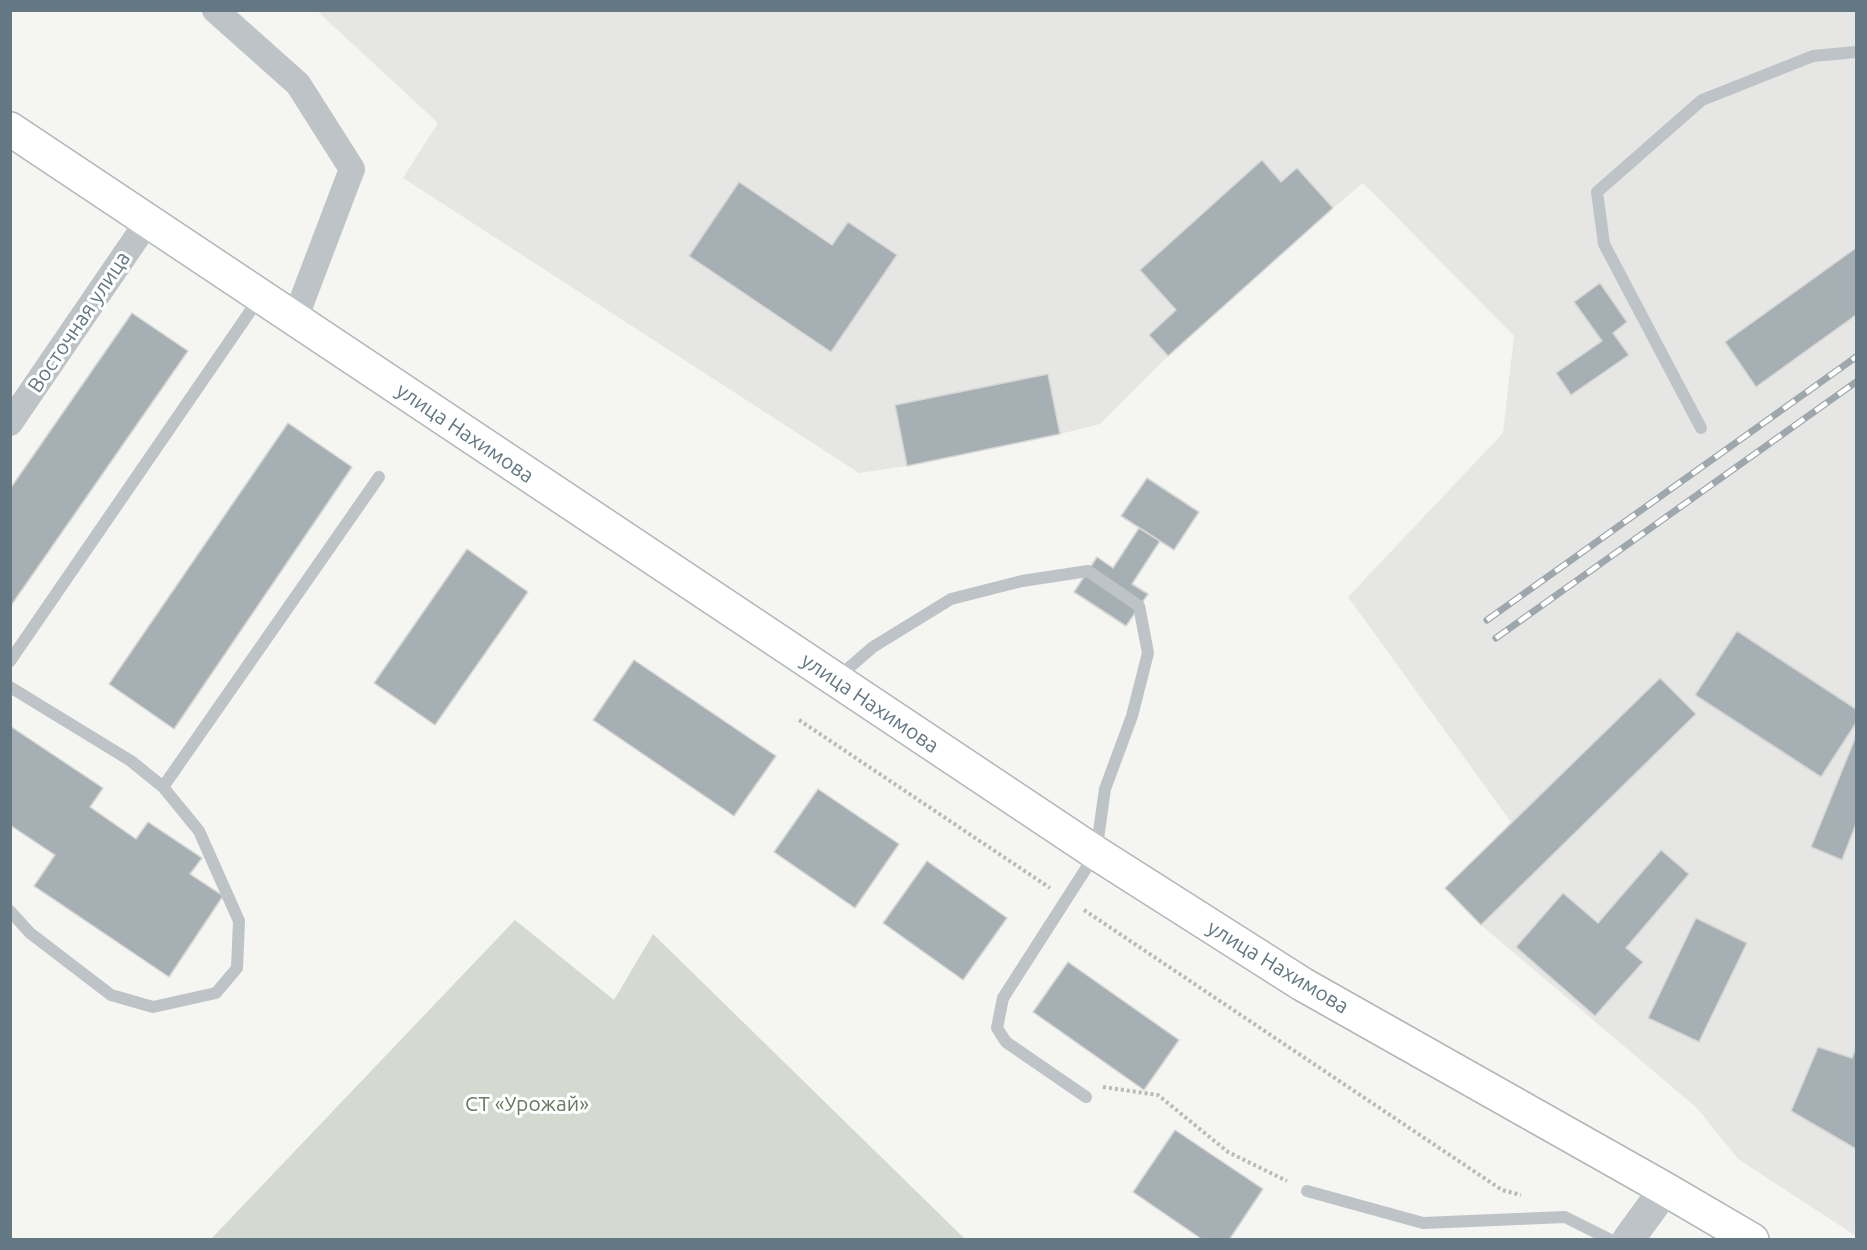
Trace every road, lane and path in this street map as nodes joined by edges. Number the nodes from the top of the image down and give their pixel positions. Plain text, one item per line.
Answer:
1 (215, 10) edge
2 (1857, 52) edge
3 (10, 129) edge
4 (148, 221) junction
5 (261, 296) junction
6 (295, 319) junction
7 (10, 423) edge
8 (1701, 428) dead end
9 (379, 477) dead end
10 (10, 661) edge
11 (835, 680) junction
12 (10, 687) edge
13 (799, 720) dead end
14 (163, 787) junction
15 (1096, 853) junction
16 (1066, 899) junction
17 (10, 911) edge
18 (1086, 1097) joint
19 (1665, 1189) junction
20 (1307, 1191) joint
21 (1523, 1196) dead end
22 (1611, 1239) edge
23 (1628, 1239) edge
24 (1752, 1239) edge

1 - 6 street
2 - 8 lane
3 - 4 main road, улица Нахимова
4 - 5 main road, улица Нахимова
4 - 7 street, Восточная улица
5 - 6 main road, улица Нахимова
5 - 10 lane
6 - 11 main road, улица Нахимова
9 - 14 lane
11 - 15 main road, улица Нахимова
11 - 15 lane
12 - 14 lane
13 - 16 path
14 - 17 lane
15 - 16 lane
15 - 19 main road, улица Нахимова
16 - 18 lane
16 - 21 path
18 - 20 path
19 - 23 street
19 - 24 main road, улица Нахимова
20 - 22 lane

